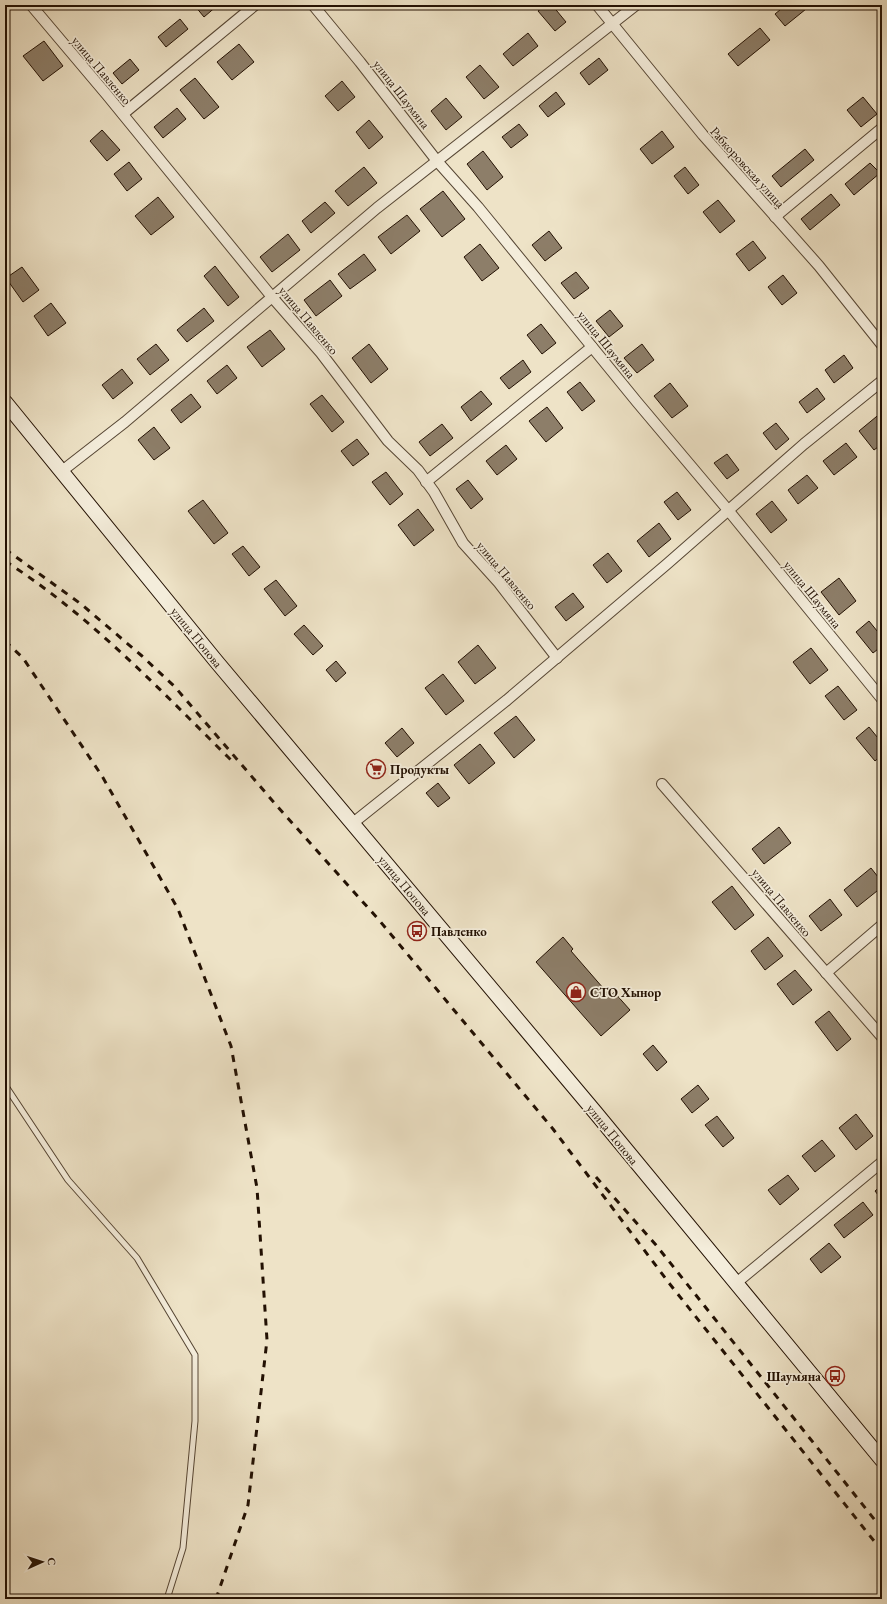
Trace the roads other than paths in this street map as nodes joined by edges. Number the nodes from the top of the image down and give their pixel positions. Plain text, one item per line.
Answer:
1 (31, 5) edge
2 (255, 5) edge
3 (312, 5) edge
4 (597, 5) edge
5 (636, 5) edge
6 (613, 24) junction
7 (123, 114) junction
8 (882, 128) edge
9 (437, 161) junction
10 (775, 217) junction
11 (272, 297) junction
12 (882, 345) edge
13 (592, 347) junction
14 (882, 381) edge
15 (5, 402) edge
16 (62, 472) junction
17 (426, 482) junction
18 (728, 510) junction
19 (557, 658) junction
20 (882, 699) edge
21 (662, 784) dead end
22 (353, 823) junction
23 (882, 925) edge
24 (826, 973) junction
25 (882, 1037) edge
26 (5, 1085) edge
27 (882, 1162) edge
28 (735, 1284) junction
29 (882, 1460) edge
30 (167, 1599) edge

1 - 7 street, улица Павленко
2 - 7 street
3 - 9 street, улица Шаумяна
4 - 6 street, Рабкоровская улица
5 - 6 street
6 - 9 street
6 - 10 street, Рабкоровская улица
7 - 11 street, улица Павленко
8 - 10 street
9 - 11 street
9 - 13 street, улица Шаумяна
10 - 12 street, Рабкоровская улица
11 - 16 street
11 - 17 street, улица Павленко
13 - 17 street
13 - 18 street, улица Шаумяна
14 - 18 street
15 - 16 main road, улица Попова
16 - 22 main road, улица Попова
17 - 19 street, улица Павленко
18 - 19 street
18 - 20 street, улица Шаумяна
19 - 22 street
21 - 24 street, улица Павленко
22 - 28 main road, улица Попова
23 - 24 street
24 - 25 street, улица Павленко
26 - 30 lane
27 - 28 street
28 - 29 main road, улица Попова

